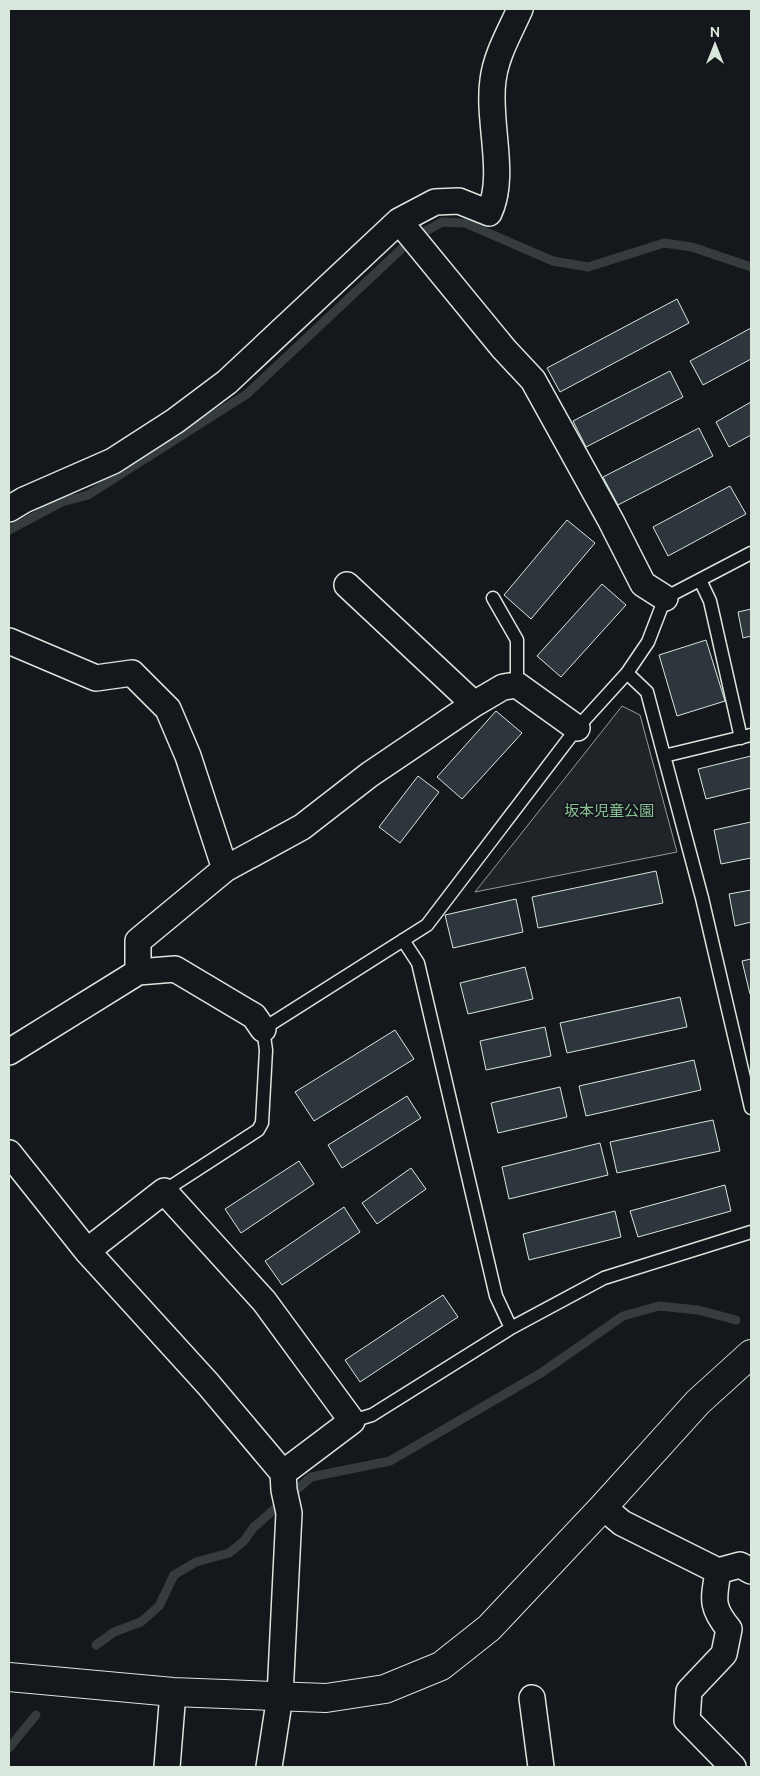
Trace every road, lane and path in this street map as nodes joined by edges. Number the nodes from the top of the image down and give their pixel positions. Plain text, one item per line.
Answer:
1 (520, 9) edge
2 (398, 221) junction
3 (9, 509) edge
4 (751, 552) edge
5 (700, 580) junction
6 (347, 585) dead end
7 (493, 598) dead end
8 (665, 598) junction
9 (9, 641) edge
10 (627, 673) junction
11 (517, 685) junction
12 (474, 704) junction
13 (577, 728) junction
14 (746, 736) edge
15 (664, 756) junction
16 (225, 869) junction
17 (403, 940) junction
18 (138, 972) junction
19 (263, 1029) junction
20 (9, 1052) edge
21 (751, 1108) edge
22 (9, 1153) edge
23 (164, 1191) junction
24 (751, 1232) edge
25 (87, 1251) junction
26 (511, 1328) junction
27 (751, 1354) edge
28 (352, 1421) junction
29 (285, 1490) junction
30 (603, 1507) junction
31 (751, 1570) edge
32 (718, 1571) junction
33 (9, 1677) edge
34 (173, 1692) junction
35 (280, 1696) junction
36 (532, 1698) dead end
37 (166, 1767) edge
38 (269, 1767) edge
39 (541, 1767) edge
40 (733, 1767) edge

1 - 2 street
2 - 3 street
2 - 8 street
4 - 5 lane
5 - 8 lane
5 - 14 lane
6 - 12 street
7 - 11 lane
8 - 10 lane
9 - 16 street
10 - 13 lane
10 - 15 lane
11 - 12 street
11 - 13 street
12 - 16 street
13 - 17 lane
14 - 15 lane
15 - 21 lane
16 - 18 street
17 - 19 lane
17 - 26 lane
18 - 19 street
18 - 20 street
19 - 23 lane
22 - 25 street
23 - 25 street
23 - 28 street
24 - 26 lane
25 - 29 street
26 - 28 lane
27 - 30 street
28 - 29 street
29 - 35 street
30 - 32 street
30 - 35 street
31 - 32 street
32 - 40 street
33 - 34 street
34 - 35 street
34 - 37 street
35 - 38 street
36 - 39 street

